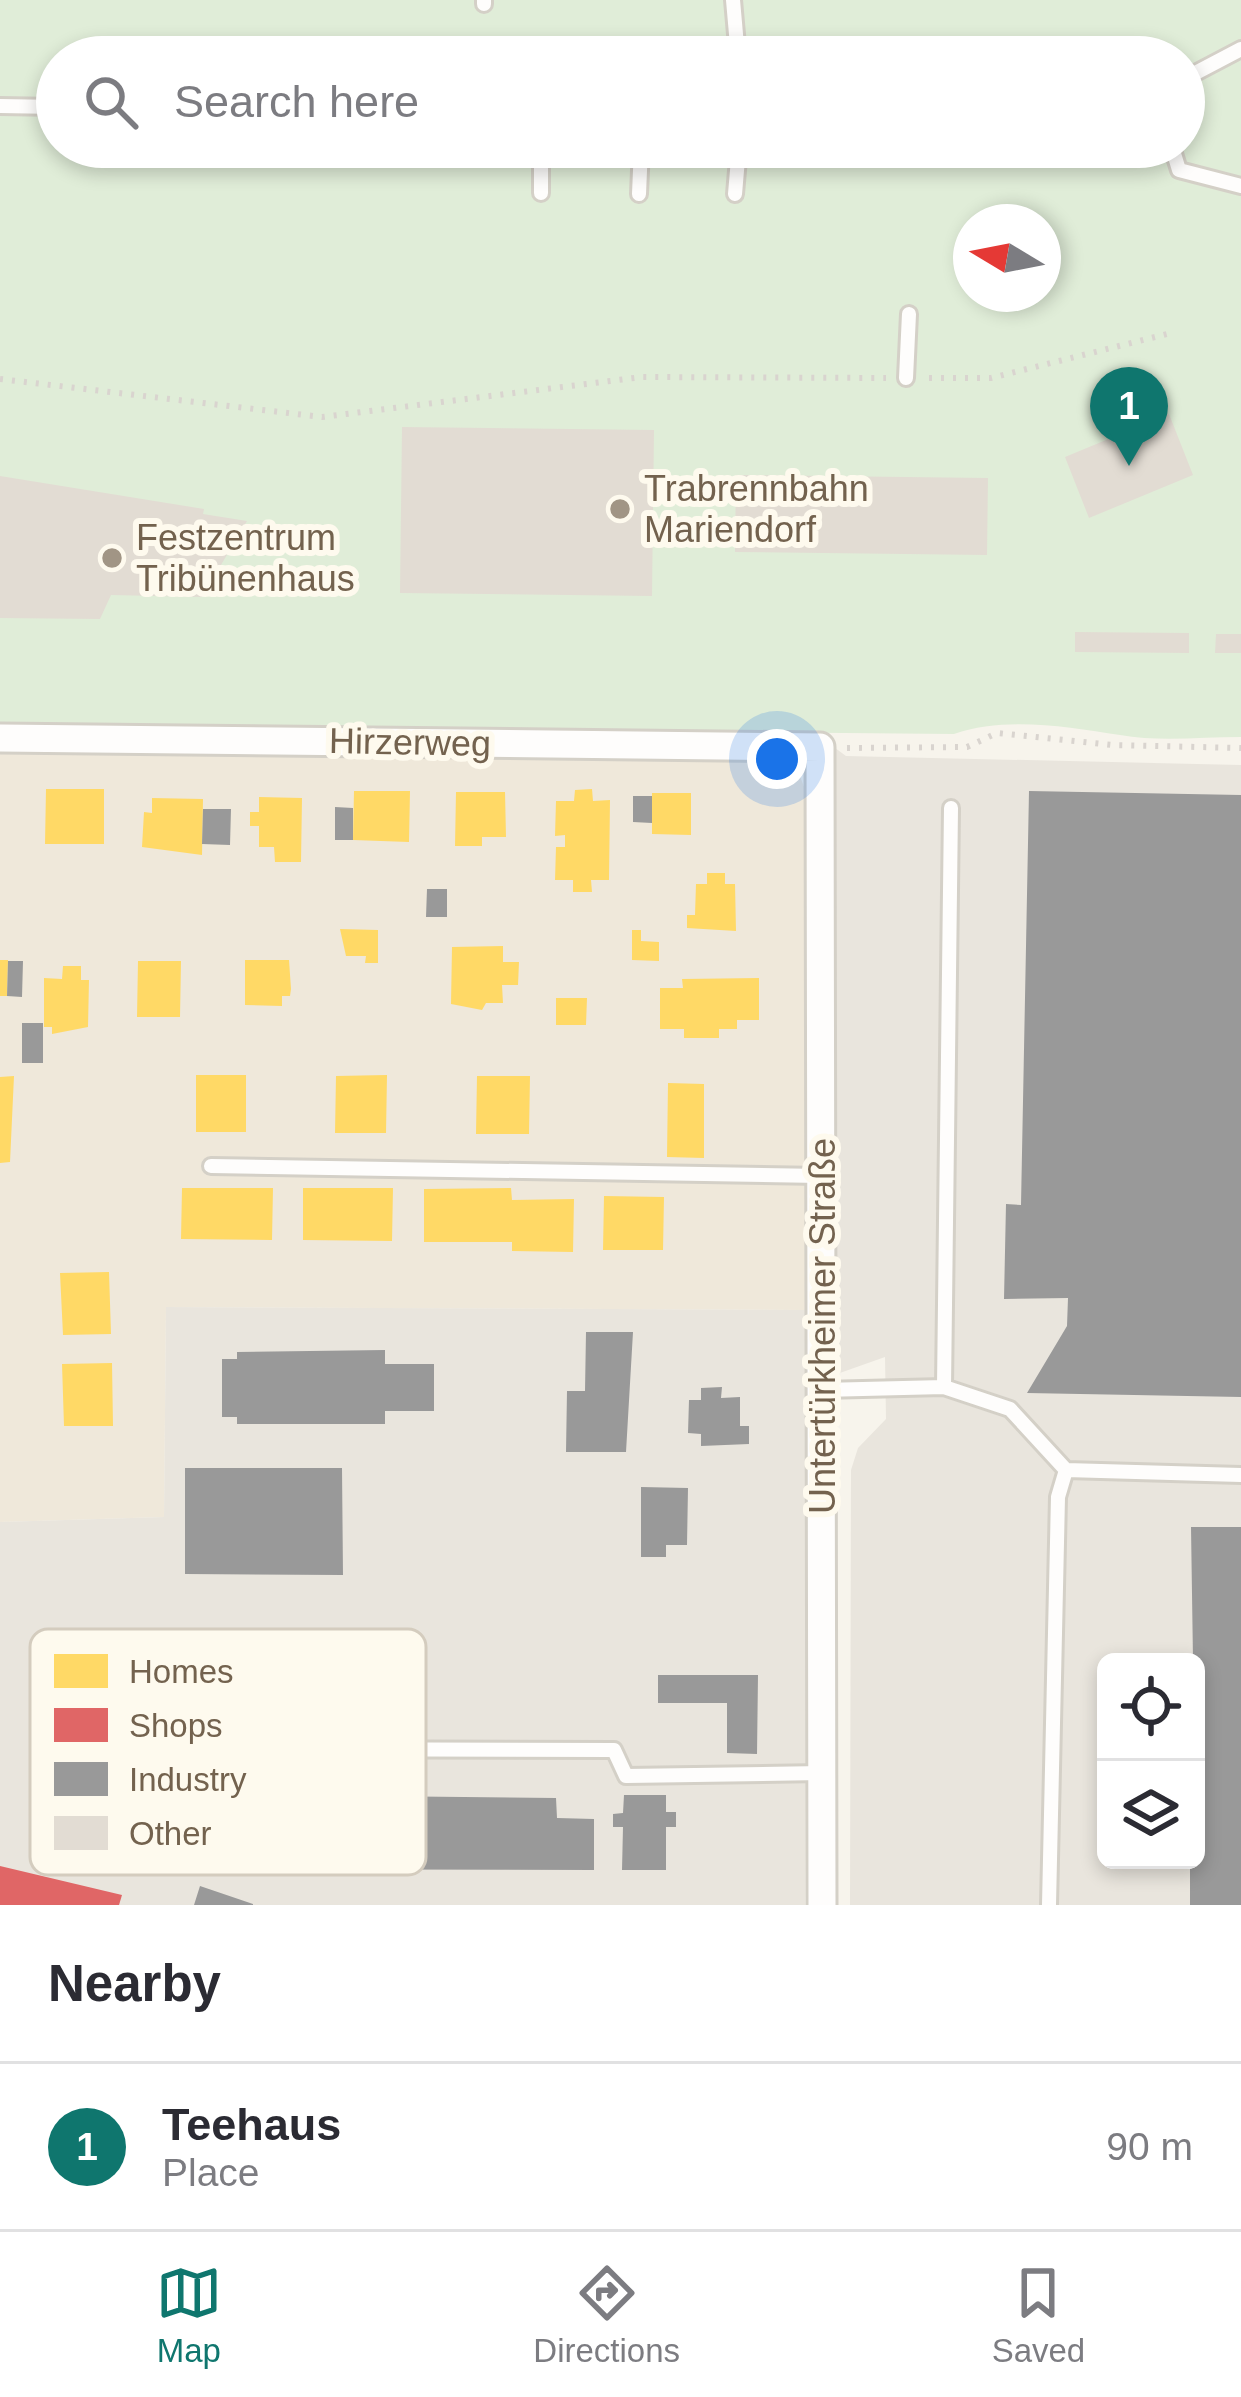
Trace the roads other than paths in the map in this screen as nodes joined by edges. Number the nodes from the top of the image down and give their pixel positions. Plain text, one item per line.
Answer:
1 (733, 0) edge
2 (736, 36) edge
3 (1241, 50) edge
4 (1205, 69) edge
5 (0, 106) edge
6 (36, 107) edge
7 (541, 168) edge
8 (640, 168) edge
9 (737, 168) edge
10 (1179, 168) edge
11 (1241, 185) edge
12 (541, 193) dead end
13 (639, 194) dead end
14 (735, 194) dead end
15 (909, 314) dead end
16 (905, 378) road end
17 (0, 738) edge
18 (820, 747) joint
19 (951, 808) dead end
20 (211, 1166) dead end
21 (821, 1176) junction
22 (944, 1387) junction
23 (822, 1390) junction
24 (1066, 1470) junction
25 (1241, 1475) edge
26 (426, 1750) edge
27 (823, 1773) junction
28 (822, 1905) edge
29 (1049, 1905) edge

1 - 2 lane
3 - 4 lane
5 - 6 lane
7 - 12 lane
8 - 13 lane
9 - 14 lane
10 - 11 lane
15 - 16 lane
17 - 18 street, Hirzerweg
18 - 21 street, Untertürkheimer Straße
19 - 22 lane
20 - 21 lane
21 - 23 street, Untertürkheimer Straße
22 - 23 lane
22 - 24 lane
23 - 27 street, Untertürkheimer Straße
24 - 25 lane
24 - 29 lane
26 - 27 lane
27 - 28 street, Untertürkheimer Straße

